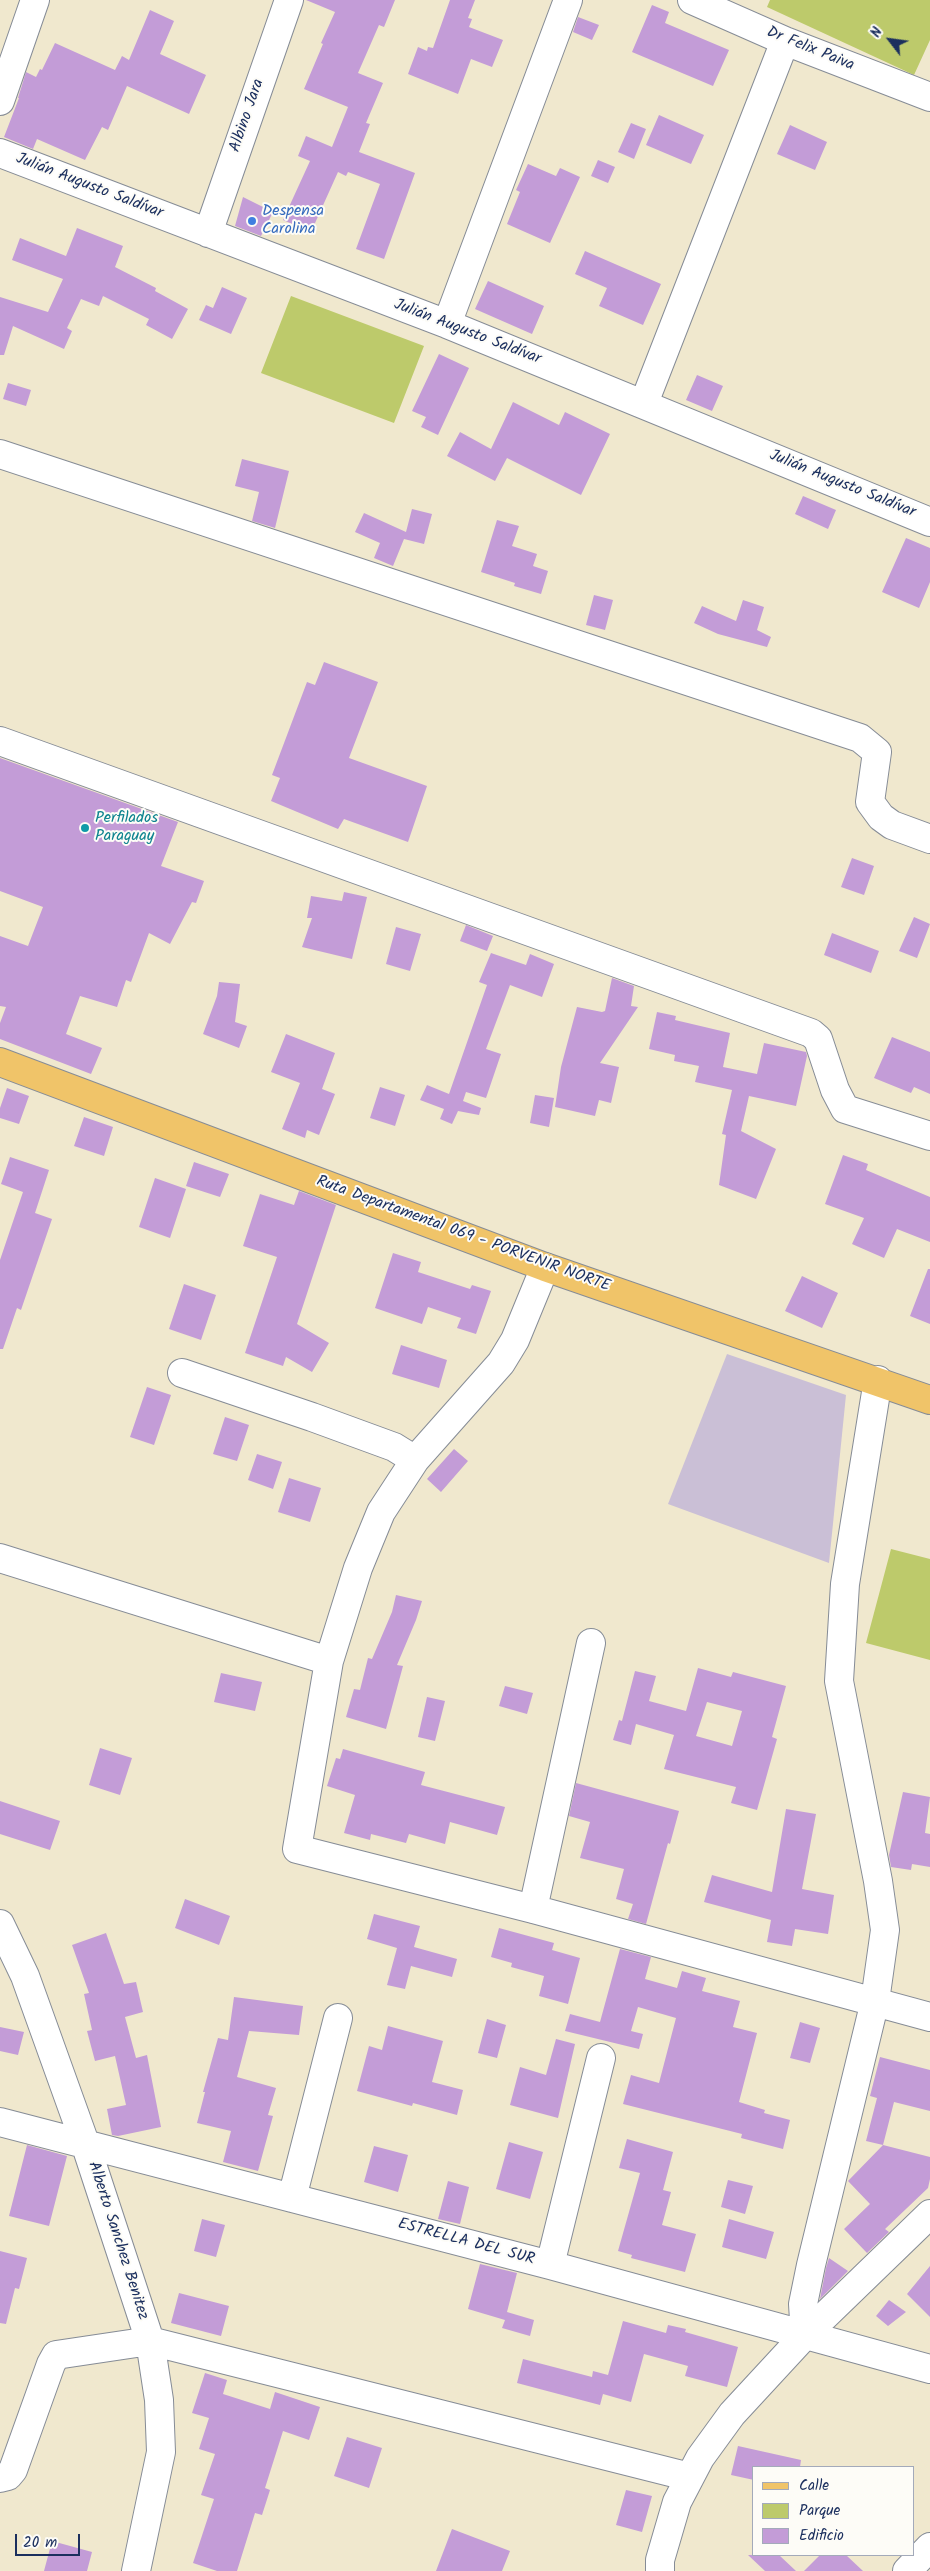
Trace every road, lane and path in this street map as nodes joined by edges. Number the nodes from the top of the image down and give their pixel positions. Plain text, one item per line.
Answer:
1 (35, 0) edge
2 (289, 0) edge
3 (568, 0) edge
4 (692, 0) edge
5 (786, 41) junction
6 (930, 97) edge
7 (0, 101) edge
8 (0, 153) edge
9 (208, 233) junction
10 (446, 324) junction
11 (644, 403) junction
12 (0, 454) edge
13 (930, 522) edge
14 (0, 741) edge
15 (930, 839) edge
16 (0, 1062) edge
17 (930, 1136) edge
18 (545, 1267) junction
19 (182, 1373) dead end
20 (878, 1380) junction
21 (930, 1400) edge
22 (416, 1460) junction
23 (0, 1558) edge
24 (591, 1643) dead end
25 (329, 1661) junction
26 (533, 1909) junction
27 (0, 1924) edge
28 (875, 2001) junction
29 (930, 2017) edge
30 (338, 2018) dead end
31 (601, 2058) dead end
32 (0, 2122) edge
33 (85, 2143) junction
34 (292, 2198) junction
35 (930, 2214) edge
36 (550, 2265) junction
37 (805, 2335) junction
38 (150, 2341) junction
39 (930, 2369) edge
40 (690, 2477) junction
41 (0, 2478) edge
42 (930, 2547) edge
43 (136, 2571) edge
44 (660, 2571) edge
45 (907, 2571) edge

1 - 7 street
2 - 9 street, Albino Jara
3 - 10 street
4 - 5 street, Dr Felix Paiva
5 - 6 street, Dr Felix Paiva
5 - 11 street
8 - 9 street, Julián Augusto Saldívar
9 - 10 street, Julián Augusto Saldívar
10 - 11 street, Julián Augusto Saldívar
11 - 13 street, Julián Augusto Saldívar
12 - 15 street
14 - 17 street
16 - 18 main road, Ruta Departamental 069 - PORVENIR NORTE
18 - 20 main road, Ruta Departamental 069 - PORVENIR NORTE
18 - 22 street
19 - 22 street
20 - 21 main road, Ruta Departamental 069 - PORVENIR NORTE
20 - 28 street
22 - 25 street
23 - 25 street
24 - 26 street
25 - 26 street
26 - 28 street
27 - 33 street, Alberto Sanchez Benitez
28 - 29 street
28 - 37 street
30 - 34 street
31 - 36 street
32 - 33 street, ESTRELLA DEL SUR
33 - 34 street, ESTRELLA DEL SUR
33 - 38 street, Alberto Sanchez Benitez
34 - 36 street, ESTRELLA DEL SUR
35 - 37 street
36 - 37 street, ESTRELLA DEL SUR
37 - 39 street, ESTRELLA DEL SUR
37 - 40 street
38 - 40 street
38 - 41 street
38 - 43 street, Alberto Sanchez Benitez
40 - 44 street
42 - 45 street

